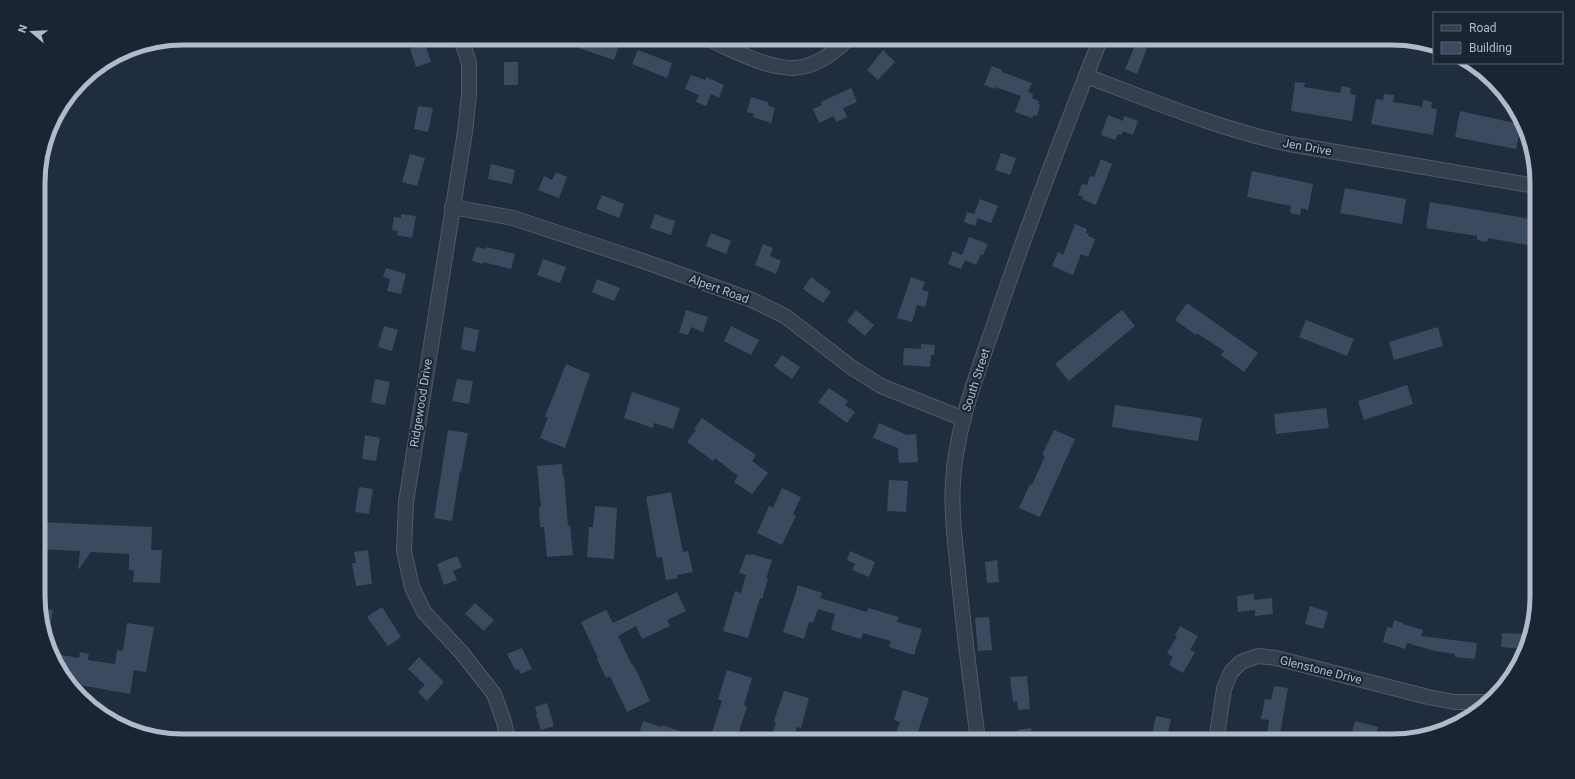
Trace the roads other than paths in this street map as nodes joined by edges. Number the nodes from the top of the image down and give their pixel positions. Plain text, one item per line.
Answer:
1 (463, 45) edge
2 (723, 45) edge
3 (839, 45) edge
4 (1098, 45) edge
5 (1086, 76) junction
6 (1530, 185) edge
7 (452, 208) junction
8 (964, 419) junction
9 (1480, 702) edge
10 (507, 734) edge
11 (977, 734) edge
12 (1217, 734) edge

1 - 7 street, Ridgewood Drive
2 - 3 street
4 - 5 street, South Street
5 - 6 street, Jen Drive
5 - 8 street, South Street
7 - 8 street, Alpert Road
7 - 10 street, Ridgewood Drive
8 - 11 street, South Street
9 - 12 street, Glenstone Drive

